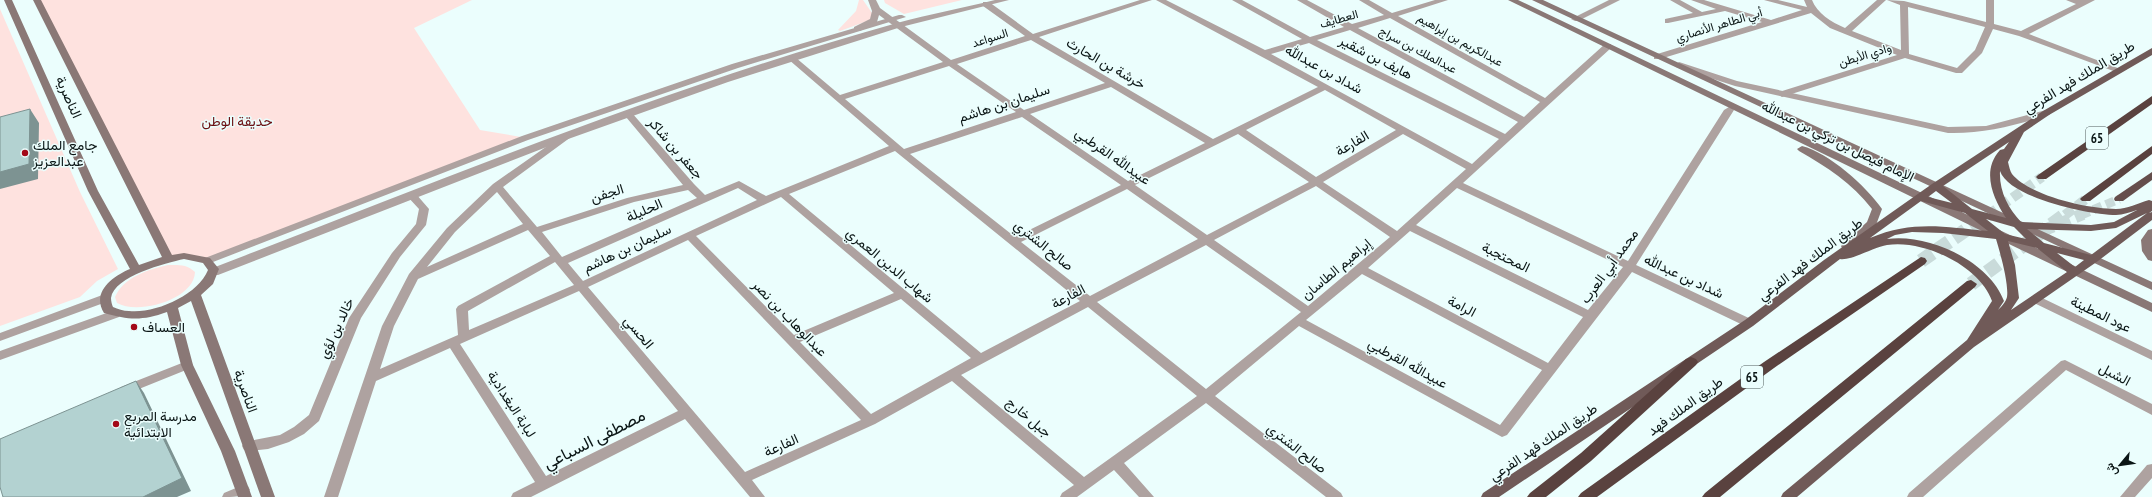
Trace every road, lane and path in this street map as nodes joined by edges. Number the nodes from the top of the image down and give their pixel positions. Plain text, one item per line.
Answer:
1 (37, 0) edge
2 (975, 0) edge
3 (1005, 0) edge
4 (1148, 0) edge
5 (1160, 0) edge
6 (1236, 0) edge
7 (1301, 0) edge
8 (1363, 0) edge
9 (1512, 0) edge
10 (1536, 0) edge
11 (1616, 0) edge
12 (1674, 0) edge
13 (1695, 0) edge
14 (1768, 0) edge
15 (1808, 0) edge
16 (1882, 0) edge
17 (1891, 0) edge
18 (1990, 0) edge
19 (2070, 0) edge
20 (10, 1) edge
21 (872, 1) edge
22 (1438, 1) edge
23 (2088, 2) edge
24 (1904, 3) junction
25 (986, 4) junction
26 (1722, 10) junction
27 (1812, 10) junction
28 (1701, 14) junction
29 (1392, 17) junction
30 (1575, 19) junction
31 (895, 22) junction
32 (1668, 22) dead end
33 (1771, 23) junction
34 (1990, 26) junction
35 (1351, 28) junction
36 (1846, 31) junction
37 (847, 33) junction
38 (2022, 34) junction
39 (1032, 37) junction
40 (1310, 40) junction
41 (1608, 46) junction
42 (2152, 51) edge
43 (1264, 53) junction
44 (1905, 55) junction
45 (792, 59) junction
46 (1660, 59) junction
47 (950, 63) junction
48 (2119, 70) junction
49 (1112, 84) junction
50 (1325, 87) junction
51 (1698, 89) junction
52 (1782, 94) junction
53 (839, 98) junction
54 (2149, 100) edge
55 (1546, 102) junction
56 (1729, 110) junction
57 (1022, 112) junction
58 (2046, 113) junction
59 (629, 115) junction
60 (1524, 121) junction
61 (1239, 130) junction
62 (1403, 130) junction
63 (2022, 130) junction
64 (566, 137) junction
65 (1505, 138) junction
66 (1213, 143) junction
67 (900, 149) junction
68 (2152, 149) edge
69 (1472, 168) junction
70 (2152, 175) edge
71 (2042, 177) tunnel mouth
72 (1316, 182) junction
73 (1455, 183) junction
74 (1128, 185) junction
75 (497, 186) junction
76 (690, 186) junction
77 (1936, 186) junction
78 (782, 193) junction
79 (412, 196) junction
80 (1921, 198) junction
81 (704, 199) junction
82 (2086, 199) tunnel mouth
83 (2120, 199) tunnel mouth
84 (765, 200) junction
85 (2152, 202) edge
86 (2152, 207) edge
87 (1968, 212) junction
88 (2152, 215) edge
89 (2019, 225) junction
90 (1409, 226) junction
91 (532, 228) junction
92 (2152, 232) edge
93 (689, 235) junction
94 (1397, 236) junction
95 (2001, 236) junction
96 (1207, 240) junction
97 (1015, 241) junction
98 (2040, 245) junction
99 (168, 258) junction
100 (2152, 258) edge
101 (558, 259) junction
102 (2094, 259) junction
103 (209, 260) junction
104 (1921, 261) tunnel mouth
105 (1828, 262) junction
106 (1630, 266) junction
107 (136, 269) junction
108 (1361, 269) junction
109 (214, 272) junction
110 (2075, 272) junction
111 (413, 278) junction
112 (1971, 284) tunnel mouth
113 (581, 286) junction
114 (2152, 286) edge
115 (902, 294) junction
116 (195, 295) junction
117 (105, 298) junction
118 (2036, 299) junction
119 (1089, 301) junction
120 (172, 307) junction
121 (2152, 308) edge
122 (1309, 312) junction
123 (116, 314) junction
124 (1590, 316) junction
125 (1298, 321) junction
126 (1749, 323) junction
127 (0, 337) edge
128 (464, 337) junction
129 (792, 341) junction
130 (452, 342) junction
131 (1970, 344) junction
132 (0, 356) edge
133 (2152, 356) edge
134 (980, 359) junction
135 (1691, 362) junction
136 (187, 365) junction
137 (1550, 369) junction
138 (953, 375) junction
139 (371, 378) junction
140 (115, 394) edge
141 (1206, 396) junction
142 (2152, 410) edge
143 (687, 412) junction
144 (870, 421) junction
145 (1502, 432) joint
146 (249, 446) junction
147 (1115, 462) junction
148 (2152, 468) edge
149 (742, 479) junction
150 (544, 484) junction
151 (1084, 485) junction
152 (244, 494) edge
153 (1791, 496) edge
154 (229, 497) edge
155 (268, 497) edge
156 (331, 497) edge
157 (518, 497) edge
158 (758, 497) edge
159 (1067, 497) edge
160 (1147, 497) edge
161 (1336, 497) edge
162 (1488, 497) edge
163 (1535, 497) edge
164 (1586, 497) edge
165 (1710, 497) edge
166 (1914, 497) edge
167 (2127, 497) edge

1 - 99 main road, الناصرية
2 - 31 street
3 - 25 street
4 - 39 street, السواعد
5 - 43 street, شداد بن عبدالله
6 - 40 street, هايف بن شقير
7 - 35 street, عبدالملك بن سراج
8 - 29 street, عبدالكريم بن إبراهيم
9 - 41 main road, الإمام فيصل بن تركي بن عبدالله
10 - 30 main road, الإمام فيصل بن تركي بن عبدالله
11 - 30 street
12 - 28 street
13 - 26 street
14 - 27 street
15 - 27 street
16 - 36 street
17 - 24 street
18 - 34 street
19 - 23 street
20 - 107 main road, الناصرية
21 - 31 street, عبيدالله القرطبي
21 - 37 street
22 - 29 street, العطايف
23 - 38 street
24 - 34 street
24 - 44 street, وادي الأبطن
25 - 31 street
25 - 39 street, خرشة بن الحارث
26 - 28 street
26 - 33 street
27 - 33 street, أبي الطاهر الأنصاري
27 - 36 street
28 - 32 street
29 - 35 street, العطايف
29 - 55 street, عبدالكريم بن إبراهيم
30 - 46 main road, الإمام فيصل بن تركي بن عبدالله
31 - 37 street
31 - 45 street
31 - 47 street, عبيدالله القرطبي
33 - 46 street, أبي الطاهر الأنصاري
34 - 38 street
34 - 44 street
35 - 40 street, العطايف
35 - 60 street, عبدالملك بن سراج
36 - 44 street
37 - 103 street
38 - 48 street
39 - 47 street, السواعد
39 - 49 street, خرشة بن الحارث
40 - 43 street, العطايف
40 - 65 street, هايف بن شقير
41 - 51 main road, الإمام فيصل بن تركي بن عبدالله
41 - 55 street, إبراهيم الطاسان
42 - 48 main road, طريق الملك فهد الفرعي
43 - 50 street, شداد بن عبدالله
44 - 52 street, وادي الأبطن
45 - 53 street, صالح الشتري
45 - 59 street
46 - 52 street
46 - 77 main road, الإمام فيصل بن تركي بن عبدالله
47 - 53 street, السواعد
47 - 57 street, عبيدالله القرطبي
48 - 58 main road, طريق الملك فهد الفرعي
49 - 57 street, سليمان بن هاشم
49 - 66 street, خرشة بن الحارث
50 - 61 street
50 - 62 street, شداد بن عبدالله
51 - 56 main road
51 - 80 main road, الإمام فيصل بن تركي بن عبدالله
52 - 58 street
53 - 67 street, صالح الشتري
54 - 71 highway, 65
55 - 60 street, إبراهيم الطاسان
56 - 105 main road
56 - 106 street, محمد أبي العرب
57 - 67 street, سليمان بن هاشم
57 - 74 street, عبيدالله القرطبي
58 - 63 main road, طريق الملك فهد الفرعي
59 - 64 street
59 - 76 street, جعفر بن شاكر
60 - 65 street, إبراهيم الطاسان
61 - 66 street
61 - 72 street
62 - 69 street, شداد بن عبدالله
62 - 72 street, الفارعة
63 - 77 main road, طريق الملك فهد الفرعي
63 - 85 main road
63 - 89 main road
64 - 75 street
64 - 79 street
65 - 69 street, إبراهيم الطاسان
66 - 74 street
67 - 78 street, سليمان بن هاشم
67 - 97 street, صالح الشتري
68 - 82 highway
69 - 73 street, إبراهيم الطاسان
70 - 83 highway
72 - 94 street
72 - 96 street, الفارعة
73 - 90 street, إبراهيم الطاسان
73 - 106 street, شداد بن عبدالله
74 - 96 street, عبيدالله القرطبي
74 - 97 street
75 - 91 street, الحسي
75 - 111 street
76 - 81 street, جعفر بن شاكر
76 - 91 street, الجفن
77 - 80 main road, طريق الملك فهد الفرعي
77 - 87 main road
77 - 89 main road, الإمام فيصل بن تركي بن عبدالله
78 - 84 street, سليمان بن هاشم
78 - 115 street, شهاب الدين العمري
79 - 109 street
79 - 146 street, خالد بن لؤي
80 - 87 main road
80 - 95 main road, الإمام فيصل بن تركي بن عبدالله
80 - 105 main road, طريق الملك فهد الفرعي
81 - 84 street, الحليلة
81 - 101 street, الحليلة
84 - 93 street, سليمان بن هاشم
86 - 89 main road
87 - 89 main road
87 - 95 main road
88 - 102 main road
89 - 98 main road
89 - 102 main road, الإمام فيصل بن تركي بن عبدالله
90 - 94 street, إبراهيم الطاسان
90 - 124 street, المحتجبة
91 - 101 street, الحسي
91 - 111 street
92 - 100 main road
93 - 113 street, سليمان بن هاشم
93 - 129 street, عبدالوهاب بن نصر
94 - 108 street, إبراهيم الطاسان
95 - 98 main road
95 - 105 main road
95 - 110 main road, الإمام فيصل بن تركي بن عبدالله
95 - 131 main road
96 - 119 street, الفارعة
96 - 122 street, عبيدالله القرطبي
97 - 119 street, صالح الشتري
98 - 102 main road
98 - 110 main road
99 - 103 main road
99 - 107 main road
101 - 113 street, الحسي
101 - 128 street, الحليلة
102 - 110 main road
102 - 114 main road, الإمام فيصل بن تركي بن عبدالله
103 - 109 main road
104 - 164 highway, طريق الملك فهد / 65
105 - 126 main road, طريق الملك فهد الفرعي
105 - 131 main road
106 - 124 street, محمد أبي العرب
106 - 126 street, شداد بن عبدالله
107 - 117 main road
108 - 122 street, إبراهيم الطاسان
108 - 137 street, الرامة
109 - 116 main road
110 - 118 main road
110 - 121 main road, الإمام فيصل بن تركي بن عبدالله
111 - 139 street
112 - 165 highway
113 - 128 street, سليمان بن هاشم
113 - 143 street, الحسي
115 - 129 street
115 - 134 street, شهاب الدين العمري
116 - 120 main road
116 - 146 main road, الناصرية
117 - 123 main road
117 - 127 street
118 - 131 main road
118 - 133 street, عود المطينة
119 - 134 street, الفارعة
119 - 141 street, صالح الشتري
120 - 123 main road
120 - 136 main road
122 - 125 street, إبراهيم الطاسان
123 - 132 street
124 - 137 street, محمد أبي العرب
125 - 141 street, إبراهيم الطاسان
125 - 145 street, عبيدالله القرطبي
126 - 135 main road, طريق الملك فهد الفرعي
128 - 130 street, سليمان بن هاشم
129 - 144 street, عبدالوهاب بن نصر
130 - 139 street, سليمان بن هاشم
130 - 150 street, لبابة البغدادية
131 - 153 main road
134 - 138 street, الفارعة
135 - 162 main road, طريق الملك فهد الفرعي
135 - 163 highway
136 - 140 street
136 - 152 main road
137 - 145 street, محمد أبي العرب
138 - 144 street, الفارعة
138 - 151 street, جبل خارج
139 - 156 street
141 - 147 street, إبراهيم الطاسان
141 - 161 street, صالح الشتري
142 - 166 street, الشبل
143 - 149 street, الحسي
143 - 150 street, مصطفى السباعي
144 - 149 street, الفارعة
146 - 155 main road, الناصرية
147 - 151 street, إبراهيم الطاسان
147 - 160 street
148 - 167 street
149 - 158 street, الحسي
150 - 157 street, مصطفى السباعي
151 - 159 street, إبراهيم الطاسان
152 - 154 street

